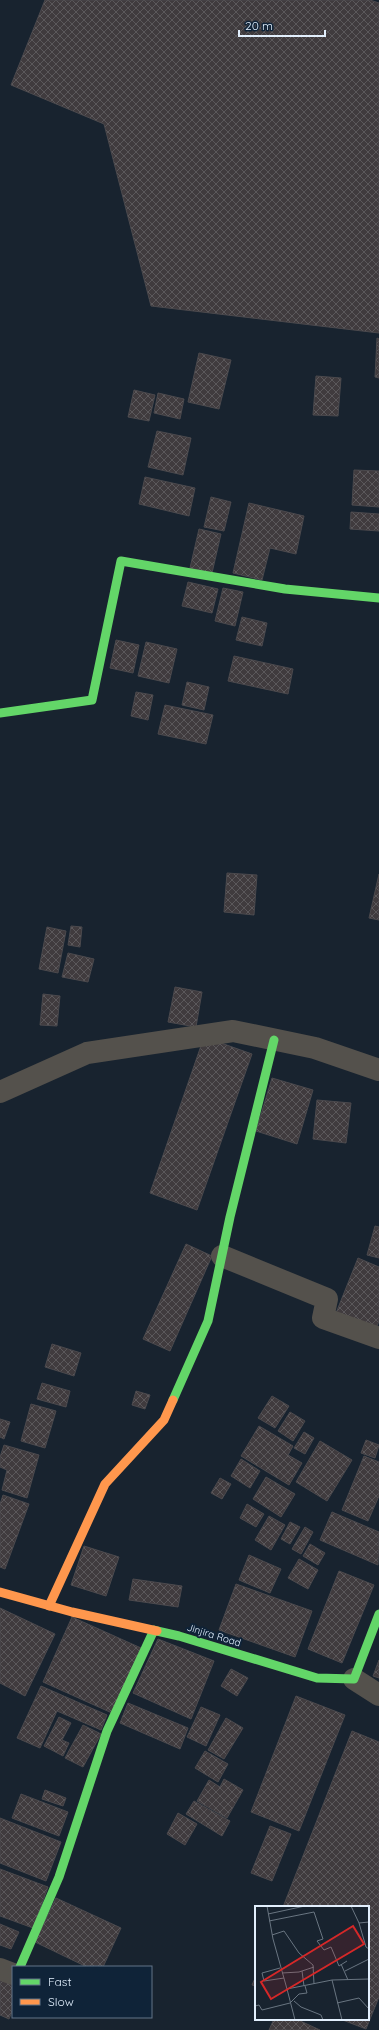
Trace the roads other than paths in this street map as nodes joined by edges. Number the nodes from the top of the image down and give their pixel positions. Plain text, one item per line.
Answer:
1 (379, 598) edge
2 (0, 713) edge
3 (274, 1040) junction
4 (379, 1070) edge
5 (0, 1092) edge
6 (222, 1256) junction
7 (379, 1338) edge
8 (0, 1592) edge
9 (49, 1606) junction
10 (379, 1614) edge
11 (154, 1630) junction
12 (354, 1680) junction
13 (379, 1695) edge
14 (20, 1966) edge
15 (0, 1969) edge
16 (12, 1974) edge

1 - 2 street
3 - 4 street
3 - 5 street
3 - 6 street
6 - 7 street
6 - 9 street
8 - 9 street, Jinjira Road
9 - 11 street, Jinjira Road
10 - 12 street
11 - 12 street, Jinjira Road
11 - 14 street
12 - 13 street
15 - 16 street

